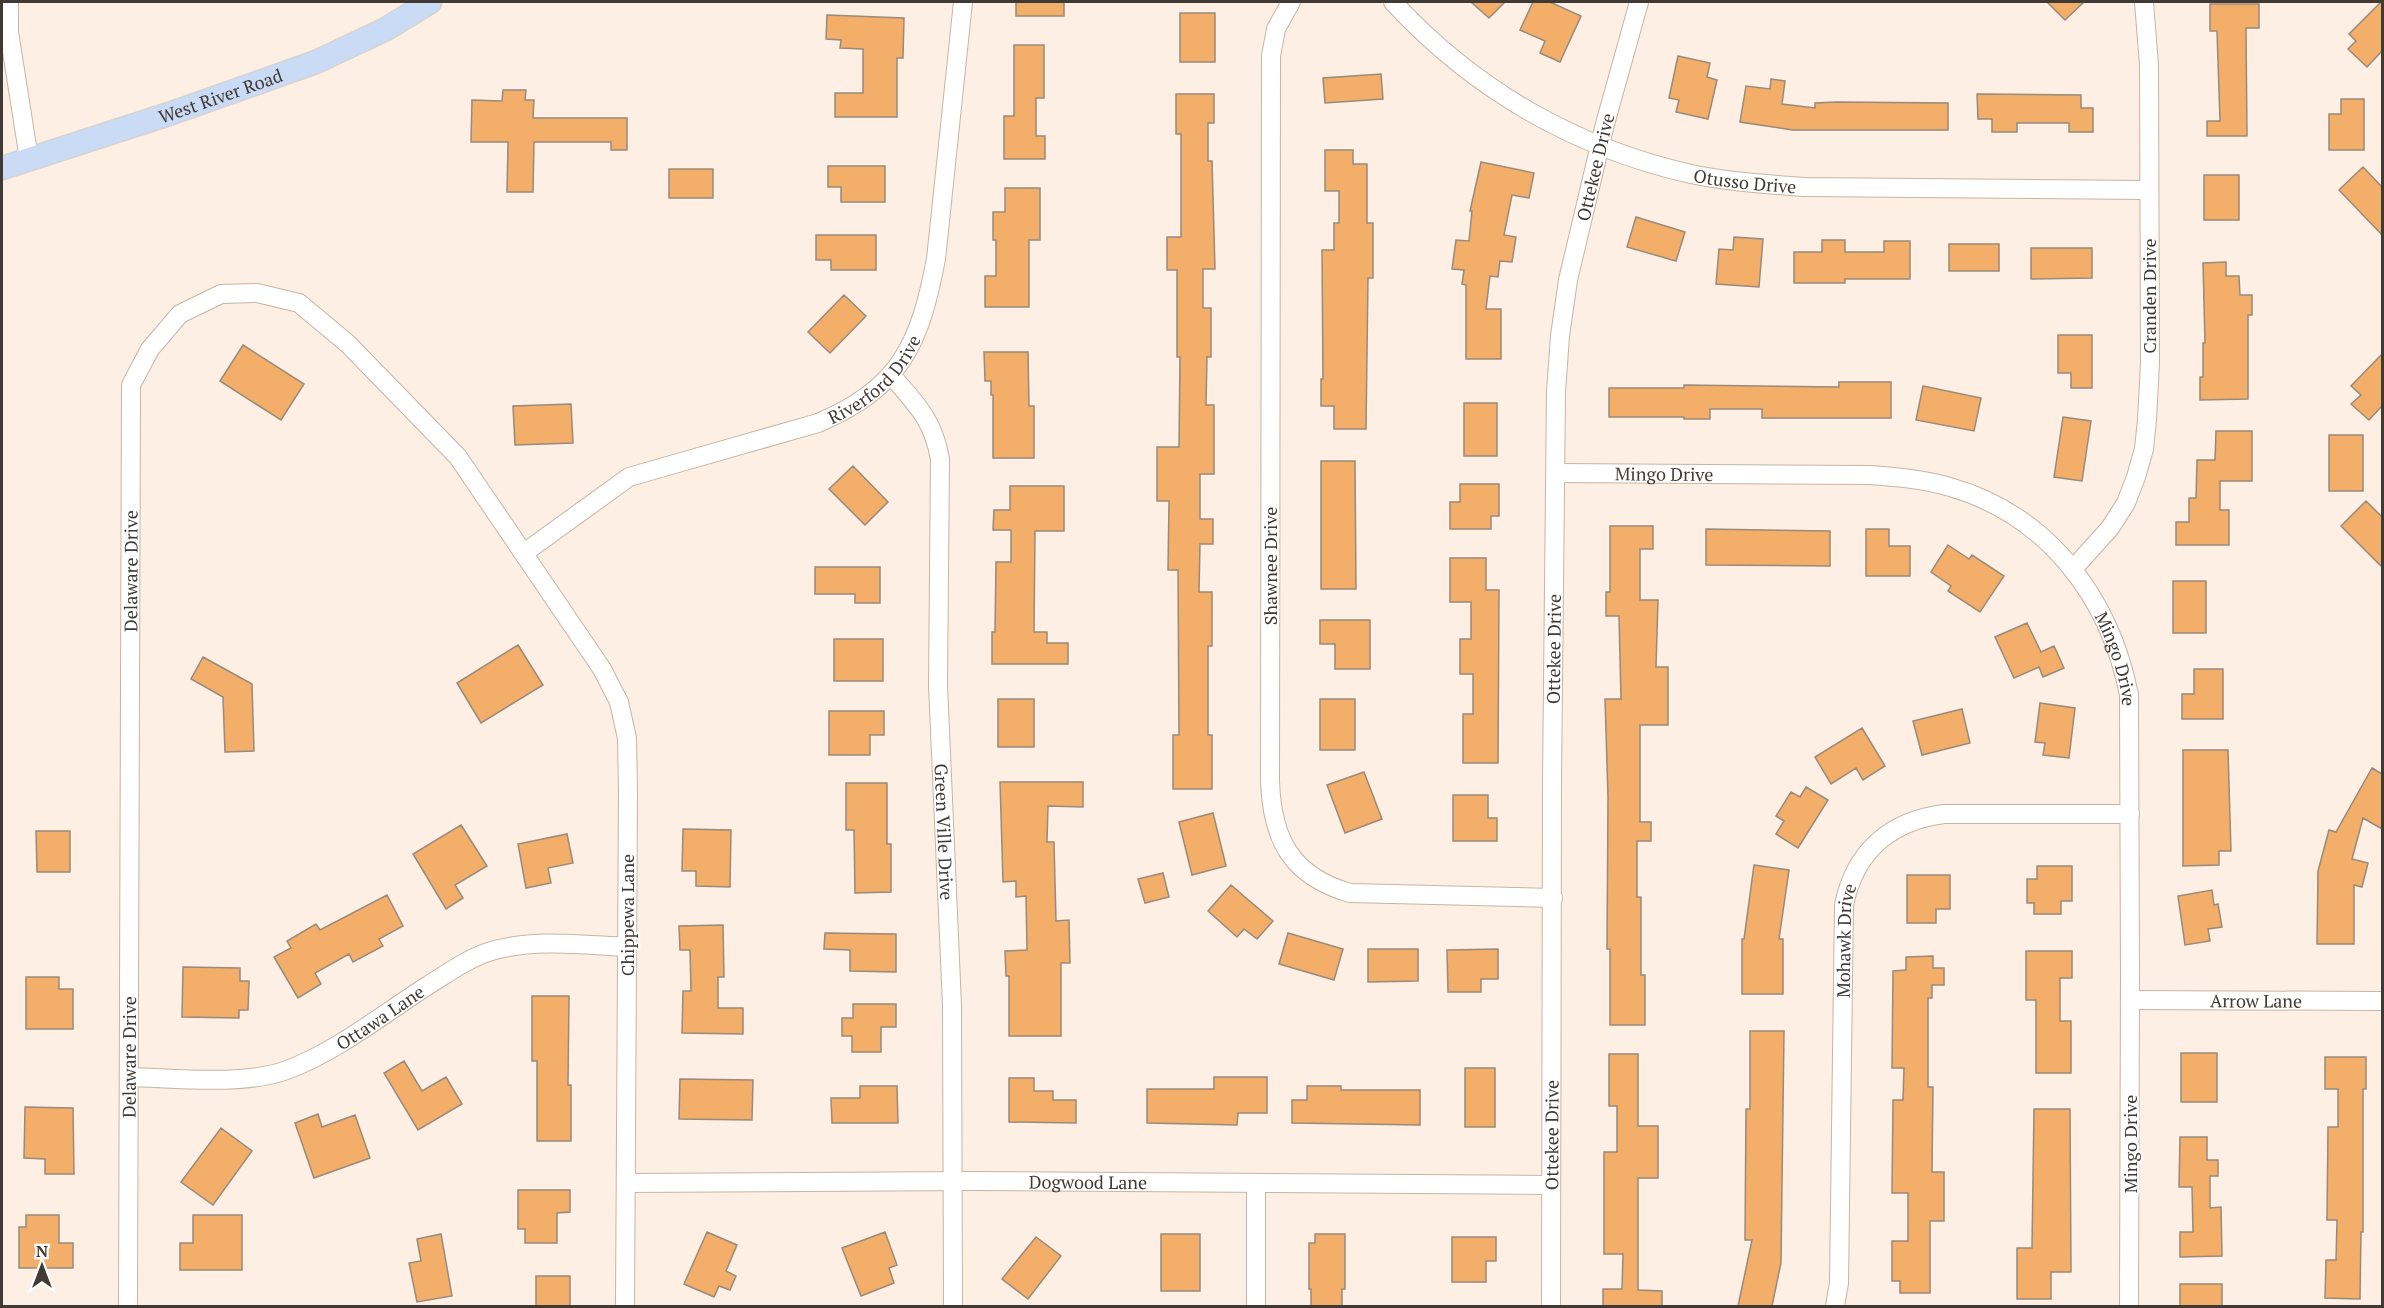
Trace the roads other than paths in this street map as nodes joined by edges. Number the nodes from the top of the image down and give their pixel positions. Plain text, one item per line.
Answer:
1 (9, 2) edge
2 (430, 2) edge
3 (963, 2) edge
4 (1291, 2) edge
5 (1393, 2) edge
6 (1639, 2) edge
7 (2144, 2) edge
8 (1600, 146) junction
9 (29, 159) junction
10 (2, 168) edge
11 (2149, 190) junction
12 (891, 375) junction
13 (1556, 473) junction
14 (525, 553) junction
15 (2073, 569) junction
16 (2130, 814) junction
17 (1553, 898) junction
18 (627, 946) junction
19 (2130, 1000) junction
20 (2382, 1001) edge
21 (129, 1077) junction
22 (953, 1181) junction
23 (626, 1183) junction
24 (1256, 1183) junction
25 (1551, 1185) junction
26 (128, 1306) edge
27 (625, 1306) edge
28 (952, 1306) edge
29 (1256, 1306) edge
30 (1551, 1306) edge
31 (1835, 1306) edge
32 (2129, 1306) edge

1 - 9 street
2 - 9 main road, West River Road
3 - 12 street, Riverford Drive
4 - 17 street, Shawnee Drive
5 - 8 street, Otusso Drive
6 - 8 street, Ottekee Drive
7 - 11 street, Cranden Drive
8 - 11 street, Otusso Drive
8 - 13 street, Ottekee Drive
9 - 10 main road, West River Road
11 - 15 street, Cranden Drive
12 - 14 street, Riverford Drive
12 - 22 street, Green Ville Drive
13 - 15 street, Mingo Drive
13 - 17 street, Ottekee Drive
14 - 18 street, Chippewa Lane
14 - 21 street, Delaware Drive
15 - 16 street, Mingo Drive
16 - 19 street, Mingo Drive
16 - 31 street, Mohawk Drive
17 - 25 street, Ottekee Drive
18 - 21 street, Ottawa Lane
18 - 23 street, Chippewa Lane
19 - 20 street, Arrow Lane
19 - 32 street, Mingo Drive
21 - 26 street, Delaware Drive
22 - 23 street, Dogwood Lane
22 - 24 street, Dogwood Lane
22 - 28 street, Green Ville Drive
23 - 27 street, Chippewa Lane
24 - 25 street, Dogwood Lane
24 - 29 street
25 - 30 street, Ottekee Drive

